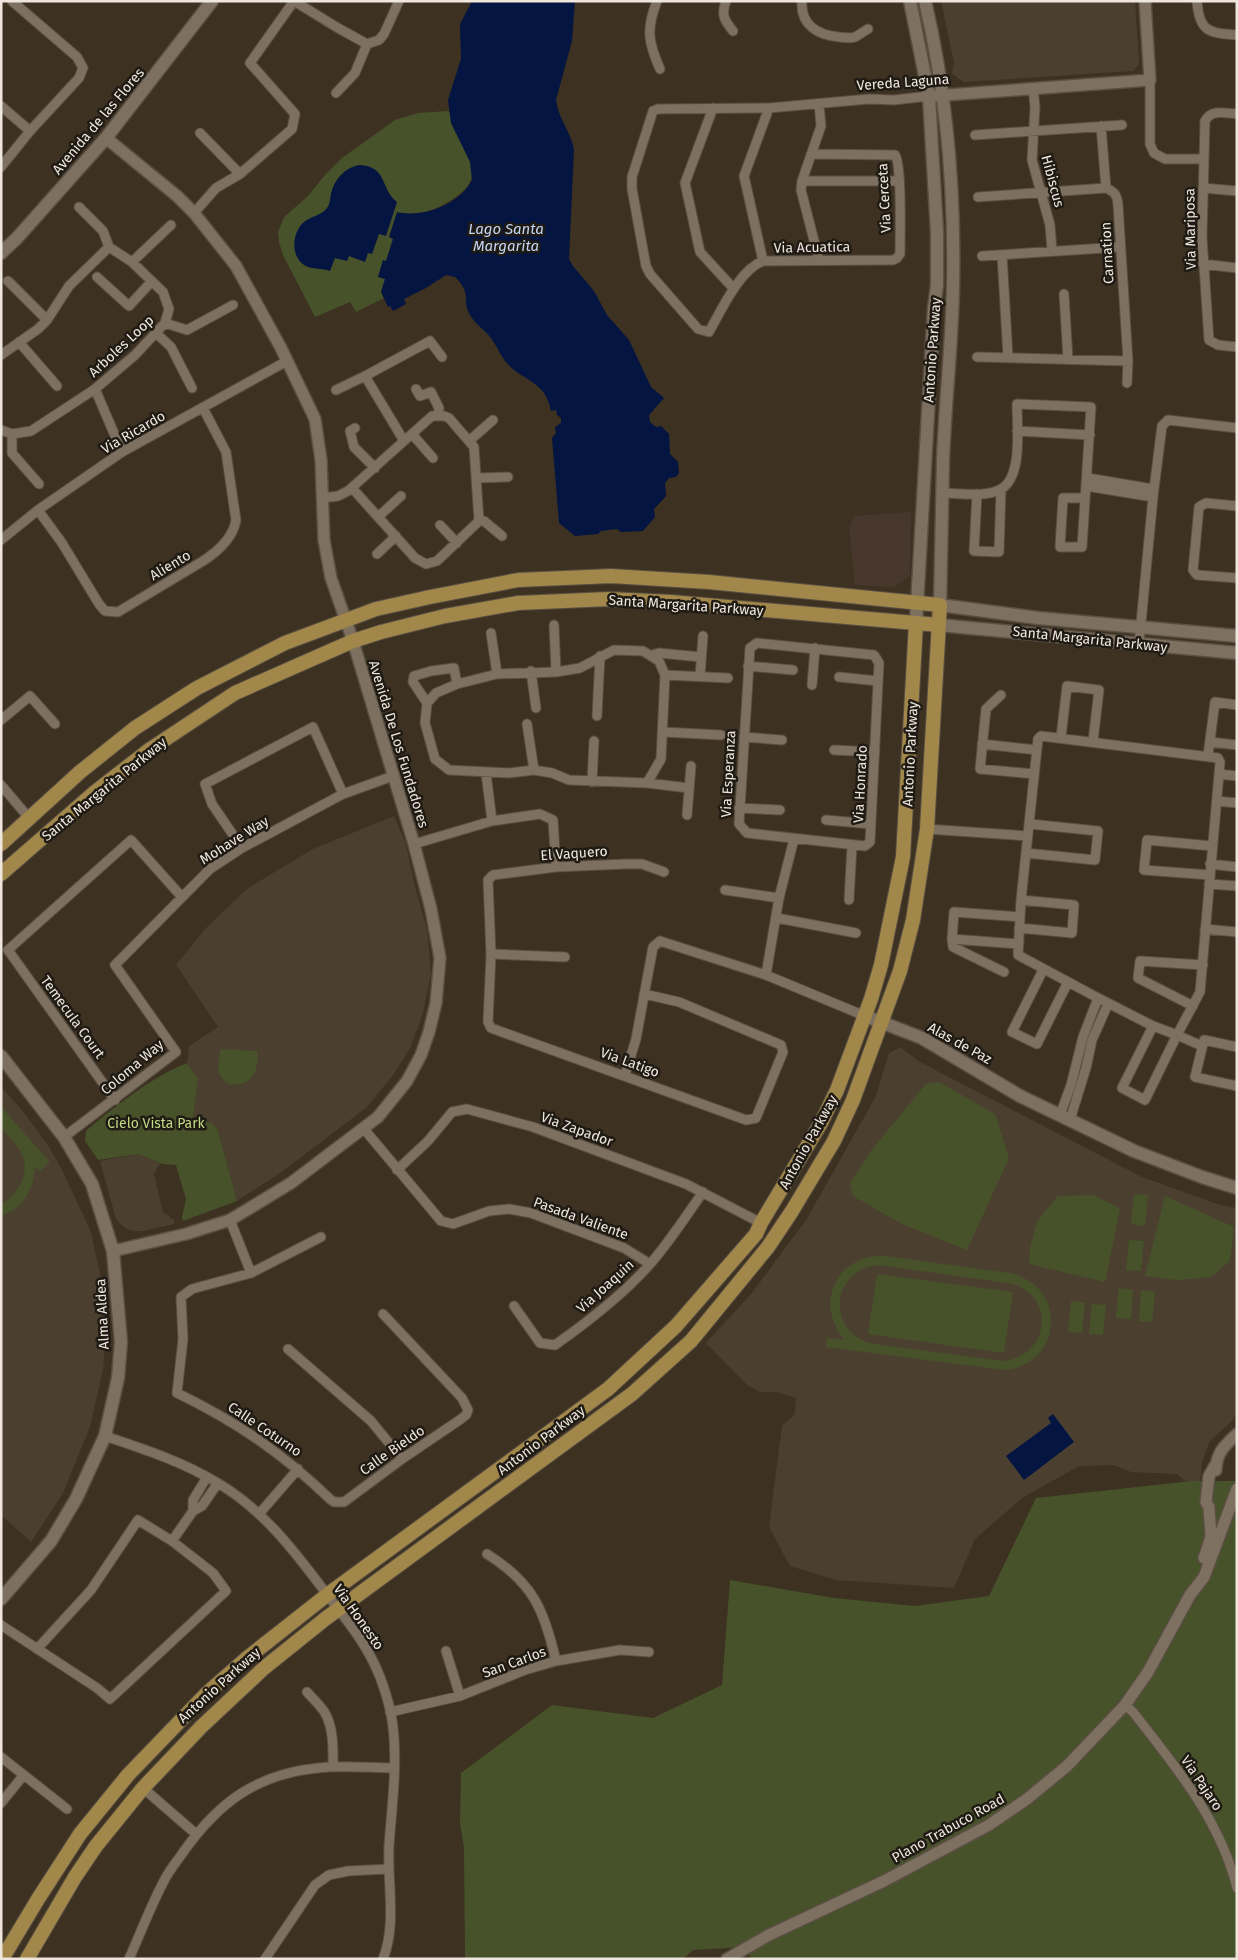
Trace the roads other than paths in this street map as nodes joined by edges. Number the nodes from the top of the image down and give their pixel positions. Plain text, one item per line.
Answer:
1 (12, 1) edge
2 (212, 1) edge
3 (294, 1) edge
4 (399, 1) edge
5 (657, 1) edge
6 (726, 1) edge
7 (802, 1) edge
8 (910, 1) edge
9 (925, 1) edge
10 (1145, 1) edge
11 (1197, 1) edge
12 (868, 29) dead end
13 (733, 31) dead end
14 (1237, 35) edge
15 (368, 44) junction
16 (660, 69) dead end
17 (1150, 80) junction
18 (1034, 88) junction
19 (336, 93) dead end
20 (943, 95) junction
21 (929, 96) junction
22 (819, 104) junction
23 (1, 106) edge
24 (713, 108) junction
25 (769, 108) junction
26 (1237, 114) edge
27 (1122, 124) dead end
28 (1101, 126) junction
29 (30, 131) junction
30 (1032, 131) junction
31 (200, 133) dead end
32 (975, 135) dead end
33 (106, 138) junction
34 (810, 154) junction
35 (1204, 159) junction
36 (1, 167) edge
37 (240, 174) junction
38 (802, 181) junction
39 (899, 181) junction
40 (1106, 188) junction
41 (1203, 188) junction
42 (1237, 191) edge
43 (1041, 192) junction
44 (978, 197) dead end
45 (79, 207) dead end
46 (194, 213) junction
47 (170, 225) dead end
48 (109, 247) junction
49 (1120, 247) junction
50 (1052, 251) junction
51 (1, 253) edge
52 (1002, 255) junction
53 (982, 256) dead end
54 (820, 260) junction
55 (893, 260) joint
56 (763, 261) junction
57 (132, 262) junction
58 (1203, 264) junction
59 (1237, 268) edge
60 (97, 277) dead end
61 (8, 281) dead end
62 (152, 281) junction
63 (734, 289) junction
64 (1064, 294) dead end
65 (233, 305) dead end
66 (47, 320) junction
67 (165, 324) junction
68 (709, 332) joint
69 (157, 334) junction
70 (19, 342) junction
71 (1237, 348) edge
72 (1, 354) edge
73 (442, 357) dead end
74 (977, 357) dead end
75 (1008, 357) junction
76 (1068, 359) junction
77 (286, 361) junction
78 (1128, 361) junction
79 (365, 376) junction
80 (1127, 383) dead end
81 (57, 386) dead end
82 (192, 388) dead end
83 (95, 389) junction
84 (416, 389) dead end
85 (336, 390) dead end
86 (203, 408) junction
87 (438, 415) junction
88 (493, 420) dead end
89 (355, 428) dead end
90 (1237, 428) edge
91 (1, 430) edge
92 (1017, 431) junction
93 (12, 434) junction
94 (412, 434) junction
95 (1090, 435) junction
96 (404, 441) junction
97 (469, 441) junction
98 (122, 452) junction
99 (433, 458) dead end
100 (375, 468) junction
101 (508, 477) dead end
102 (478, 478) junction
103 (1087, 482) junction
104 (39, 484) dead end
105 (352, 488) junction
106 (1002, 489) junction
107 (943, 493) junction
108 (1153, 493) junction
109 (977, 494) junction
110 (401, 496) dead end
111 (322, 498) junction
112 (1084, 498) junction
113 (1237, 506) edge
114 (38, 510) junction
115 (378, 517) junction
116 (479, 521) junction
117 (440, 525) dead end
118 (396, 536) junction
119 (502, 536) dead end
120 (1, 540) edge
121 (457, 543) junction
122 (377, 554) dead end
123 (1237, 578) edge
124 (917, 604) junction
125 (940, 605) junction
126 (346, 619) junction
127 (916, 623) junction
128 (940, 624) junction
129 (554, 625) dead end
130 (1141, 628) junction
131 (491, 633) dead end
132 (703, 636) dead end
133 (1237, 636) edge
134 (353, 641) junction
135 (1139, 644) junction
136 (815, 648) junction
137 (1237, 653) edge
138 (652, 655) junction
139 (874, 655) joint
140 (600, 656) junction
141 (702, 657) junction
142 (748, 666) junction
143 (793, 670) dead end
144 (531, 672) junction
145 (556, 672) junction
146 (497, 674) junction
147 (665, 675) junction
148 (700, 676) junction
149 (728, 678) dead end
150 (839, 678) dead end
151 (878, 680) junction
152 (457, 684) junction
153 (812, 686) dead end
154 (1001, 695) dead end
155 (427, 703) junction
156 (1237, 705) edge
157 (536, 708) dead end
158 (597, 716) dead end
159 (1, 720) edge
160 (55, 724) dead end
161 (527, 724) dead end
162 (663, 732) junction
163 (721, 735) dead end
164 (744, 737) junction
165 (1061, 738) junction
166 (594, 740) dead end
167 (782, 740) dead end
168 (1093, 741) junction
169 (1210, 742) junction
170 (982, 744) junction
171 (1237, 745) edge
172 (834, 750) dead end
173 (1037, 750) junction
174 (875, 752) junction
175 (1208, 755) junction
176 (691, 766) dead end
177 (534, 770) junction
178 (486, 773) junction
179 (1034, 774) junction
180 (1219, 774) junction
181 (393, 776) junction
182 (1237, 776) edge
183 (592, 782) junction
184 (647, 784) junction
185 (1, 785) edge
186 (689, 788) junction
187 (343, 794) junction
188 (1217, 801) junction
189 (1237, 803) edge
190 (739, 808) junction
191 (780, 810) dead end
192 (686, 815) dead end
193 (29, 818) junction
194 (826, 820) dead end
195 (492, 821) junction
196 (871, 824) junction
197 (1030, 824) junction
198 (927, 829) junction
199 (1028, 836) junction
200 (794, 839) junction
201 (1, 844) edge
202 (414, 844) junction
203 (852, 846) junction
204 (1212, 846) junction
205 (242, 848) junction
206 (1026, 853) junction
207 (1210, 864) junction
208 (556, 867) junction
209 (1237, 867) edge
210 (664, 872) dead end
211 (1, 874) edge
212 (1209, 880) junction
213 (1237, 886) edge
214 (725, 890) dead end
215 (181, 896) junction
216 (779, 898) junction
217 (849, 900) dead end
218 (1021, 900) junction
219 (1020, 917) junction
220 (777, 918) junction
221 (1019, 928) junction
222 (1205, 929) junction
223 (1237, 932) edge
224 (856, 933) dead end
225 (952, 939) junction
226 (1018, 944) junction
227 (491, 954) junction
228 (565, 957) dead end
229 (1203, 964) junction
230 (1043, 970) junction
231 (1004, 972) dead end
232 (766, 975) junction
233 (1068, 982) junction
234 (644, 994) junction
235 (1098, 998) junction
236 (1108, 1004) junction
237 (144, 1006) joint
238 (1193, 1006) junction
239 (865, 1016) junction
240 (882, 1022) junction
241 (1154, 1026) junction
242 (1178, 1035) junction
243 (1202, 1046) junction
244 (1237, 1047) edge
245 (1, 1056) edge
246 (625, 1075) junction
247 (1237, 1086) edge
248 (115, 1100) junction
249 (1065, 1117) junction
250 (364, 1130) junction
251 (64, 1137) junction
252 (397, 1170) junction
253 (1237, 1188) edge
254 (703, 1192) junction
255 (230, 1220) junction
256 (761, 1223) junction
257 (321, 1237) dead end
258 (113, 1251) junction
259 (650, 1264) junction
260 (251, 1273) junction
261 (514, 1306) dead end
262 (383, 1314) dead end
263 (288, 1349) dead end
264 (1237, 1434) edge
265 (104, 1436) junction
266 (402, 1458) junction
267 (298, 1469) junction
268 (207, 1477) junction
269 (218, 1483) junction
270 (1237, 1489) edge
271 (330, 1499) joint
272 (193, 1511) junction
273 (259, 1514) junction
274 (172, 1541) junction
275 (488, 1554) dead end
276 (327, 1595) junction
277 (1190, 1595) junction
278 (1, 1598) edge
279 (338, 1610) junction
280 (1, 1625) edge
281 (37, 1649) junction
282 (446, 1651) dead end
283 (649, 1652) dead end
284 (556, 1661) junction
285 (307, 1692) dead end
286 (460, 1696) junction
287 (1125, 1705) junction
288 (390, 1712) junction
289 (1, 1757) edge
290 (333, 1767) junction
291 (394, 1768) junction
292 (23, 1776) junction
293 (143, 1788) junction
294 (1, 1803) edge
295 (67, 1809) dead end
296 (196, 1834) junction
297 (388, 1869) junction
298 (1237, 1888) edge
299 (2, 1959) edge
300 (27, 1959) edge
301 (129, 1959) edge
302 (266, 1959) edge
303 (383, 1959) edge
304 (727, 1959) edge

1 - 29 street
2 - 33 main road, Avenida de las Flores
3 - 15 street
3 - 37 street
4 - 15 street
5 - 16 street
6 - 13 street
7 - 12 street
8 - 21 main road, Antonio Parkway
9 - 20 main road, Antonio Parkway
10 - 17 street
11 - 14 street
15 - 19 street
17 - 18 street, Vereda Laguna
17 - 35 street
18 - 20 street, Vereda Laguna
18 - 30 street, Hibiscus
20 - 21 street, Vereda Laguna
20 - 107 main road, Antonio Parkway
21 - 22 street, Vereda Laguna
21 - 124 main road, Antonio Parkway
22 - 25 street, Vereda Laguna
22 - 34 street
23 - 29 street
24 - 25 street, Vereda Laguna
24 - 63 street
24 - 68 street, Vereda Laguna
25 - 56 street
26 - 35 street, Via Mariposa
27 - 28 street
28 - 30 street
28 - 40 street, Carnation
29 - 36 street
30 - 32 street
30 - 43 street, Hibiscus
31 - 37 street
33 - 46 street, Avenida De Los Fundadores
33 - 51 main road, Avenida de las Flores
34 - 38 street
34 - 39 street, Via Cerceta
35 - 41 street, Via Mariposa
37 - 46 street
38 - 39 street
38 - 54 street
39 - 55 street, Via Cerceta
40 - 43 street
40 - 49 street, Carnation
41 - 42 street
41 - 58 street, Via Mariposa
43 - 44 street
43 - 50 street, Hibiscus
45 - 48 street
46 - 77 street, Avenida De Los Fundadores
47 - 57 street
48 - 57 street, Arboles Loop
48 - 66 street
49 - 50 street
49 - 78 street, Carnation
50 - 52 street
52 - 53 street
52 - 75 street
54 - 55 street, Via Acuatica
54 - 56 street, Via Acuatica
56 - 63 street, Via Acuatica
57 - 62 street, Arboles Loop
58 - 59 street
58 - 71 street, Via Mariposa
60 - 62 street
61 - 66 street
62 - 67 street, Arboles Loop
63 - 68 street, Via Acuatica
64 - 76 street
65 - 67 street
66 - 70 street
67 - 69 street, Arboles Loop
69 - 82 street
69 - 83 street, Arboles Loop
70 - 72 street
70 - 81 street
73 - 79 street
74 - 75 street
75 - 76 street
76 - 78 street
77 - 86 street, Via Ricardo
77 - 111 street, Avenida De Los Fundadores
78 - 80 street, Carnation
79 - 85 street
79 - 96 street
83 - 93 street, Arboles Loop
83 - 98 street
84 - 87 street
86 - 98 street, Via Ricardo
86 - 114 street, Aliento
87 - 94 street
87 - 97 street
88 - 97 street
89 - 100 street
90 - 108 street
91 - 93 street
92 - 95 street
92 - 95 street
92 - 106 street
93 - 104 street
94 - 96 street
94 - 99 street
95 - 103 street
96 - 100 street
97 - 102 street
98 - 114 street, Via Ricardo
100 - 105 street
101 - 102 street
102 - 116 street
103 - 108 street
103 - 112 street
105 - 111 street
105 - 115 street
106 - 109 street
106 - 109 street
107 - 109 street
107 - 125 main road, Antonio Parkway
108 - 130 street
110 - 115 street
111 - 126 street, Avenida De Los Fundadores
112 - 112 street
113 - 123 street
114 - 120 street, Via Ricardo
115 - 118 street
116 - 119 street
116 - 121 street
117 - 121 street
118 - 121 street
118 - 122 street
124 - 125 main road, Santa Margarita Parkway
124 - 126 main road, Santa Margarita Parkway
124 - 127 main road, Antonio Parkway
125 - 128 main road, Antonio Parkway
125 - 130 main road, Santa Margarita Parkway
126 - 134 street, Avenida De Los Fundadores
126 - 193 main road, Santa Margarita Parkway
127 - 128 main road, Santa Margarita Parkway
127 - 134 main road, Santa Margarita Parkway
127 - 239 main road, Antonio Parkway
128 - 135 main road, Santa Margarita Parkway
128 - 198 main road, Antonio Parkway
129 - 145 street
130 - 133 main road, Santa Margarita Parkway
130 - 135 street
131 - 146 street
132 - 141 street
134 - 181 street, Avenida De Los Fundadores
134 - 211 main road, Santa Margarita Parkway
135 - 137 main road, Santa Margarita Parkway
136 - 139 street, Via Esperanza
136 - 142 street, Via Esperanza
136 - 153 street
138 - 140 street
138 - 141 street
138 - 147 street
139 - 151 street, Via Honrado
140 - 145 street
140 - 158 street
141 - 148 street
142 - 143 street
142 - 164 street, Via Esperanza
144 - 145 street
144 - 146 street
144 - 157 street
146 - 152 street
147 - 148 street
147 - 162 street
148 - 149 street
150 - 151 street
151 - 174 street, Via Honrado
152 - 155 street
152 - 155 street
154 - 170 street
155 - 178 street
156 - 169 street
159 - 160 street
161 - 177 street
162 - 163 street
162 - 184 street
164 - 167 street
164 - 190 street, Via Esperanza
165 - 168 street
165 - 168 street
165 - 173 street
166 - 183 street
168 - 175 street
169 - 171 street
169 - 175 street
170 - 173 street
170 - 179 street
172 - 174 street
173 - 179 street
174 - 196 street, Via Honrado
175 - 180 street
176 - 186 street
177 - 178 street
177 - 183 street
178 - 195 street
179 - 197 street
180 - 182 street
180 - 188 street
181 - 187 street, Mohave Way
181 - 202 street, Avenida De Los Fundadores
183 - 184 street
184 - 186 street
185 - 193 street
186 - 192 street
187 - 205 street, Mohave Way
187 - 205 street
188 - 189 street
188 - 204 street
190 - 191 street
190 - 200 street, Via Esperanza
193 - 201 main road, Santa Margarita Parkway
194 - 196 street
195 - 202 street
195 - 208 street
196 - 203 street, Via Honrado
197 - 199 street
197 - 206 street
198 - 199 street
198 - 240 main road, Antonio Parkway
199 - 206 street
200 - 203 street, Via Esperanza
200 - 216 street
202 - 250 street, Avenida De Los Fundadores
203 - 217 street
204 - 207 street
204 - 212 street
205 - 215 street, Mohave Way
206 - 218 street
207 - 209 street
207 - 212 street
208 - 210 street, El Vaquero
208 - 227 street, El Vaquero
212 - 213 street
212 - 222 street
214 - 216 street
215 - 237 street, Mohave Way
215 - 248 street, Temecula Court
216 - 220 street
218 - 219 street
218 - 221 street
219 - 221 street
219 - 225 street
220 - 224 street
220 - 232 street
221 - 226 street
222 - 223 street
222 - 229 street
225 - 226 street
225 - 231 street
226 - 230 street
227 - 228 street
227 - 246 street, Via Latigo
229 - 238 street
229 - 238 street
230 - 233 street
230 - 233 street
232 - 234 street, Alas de Paz
232 - 239 street, Alas de Paz
233 - 235 street
234 - 246 street
234 - 246 street, Via Latigo
235 - 236 street
235 - 249 street
236 - 241 street
236 - 249 street
237 - 248 street, Coloma Way
238 - 242 street
239 - 240 main road, Alas de Paz
239 - 256 main road, Antonio Parkway
240 - 249 main road, Alas de Paz
240 - 279 main road, Antonio Parkway
241 - 242 street
241 - 242 street
242 - 243 street
243 - 244 street
243 - 247 street
245 - 251 main road, Alma Aldea
248 - 251 street, Coloma Way
249 - 253 main road, Alas de Paz
250 - 252 street, Pasada Valiente
250 - 255 street, Avenida De Los Fundadores
251 - 258 main road, Alma Aldea
252 - 254 street, Via Zapador
252 - 259 street, Pasada Valiente
254 - 256 street, Via Zapador
254 - 259 street, Via Joaquin
255 - 258 street, Avenida De Los Fundadores
255 - 260 street
256 - 276 main road, Antonio Parkway
257 - 260 street
258 - 265 main road, Alma Aldea
259 - 261 street, Via Joaquin
260 - 267 street, Calle Coturno
262 - 266 street, Calle Bieldo
263 - 266 street
264 - 277 street, Plano Trabuco Road
265 - 268 street, Via Honesto
265 - 278 main road, Alma Aldea
266 - 271 street, Calle Bieldo
267 - 271 street, Calle Coturno
267 - 273 street
268 - 269 street, Via Honesto
268 - 272 street
269 - 272 street
269 - 273 street, Via Honesto
270 - 277 street, Plano Trabuco Road
272 - 274 street
273 - 276 street, Via Honesto
274 - 281 street
274 - 281 street
275 - 284 street
276 - 279 street, Via Honesto
276 - 299 main road, Antonio Parkway
277 - 287 street, Plano Trabuco Road
279 - 288 street, Via Honesto
279 - 293 main road, Antonio Parkway
280 - 281 street
282 - 286 street
283 - 284 street, San Carlos
284 - 286 street, San Carlos
285 - 290 street
286 - 288 street, San Carlos
287 - 298 street, Via Pajaro
287 - 304 street, Plano Trabuco Road
288 - 291 street, Via Honesto
289 - 292 street
290 - 291 street
290 - 296 street
291 - 297 street, Via Honesto
292 - 294 street
292 - 295 street
293 - 296 street
293 - 300 main road, Antonio Parkway
296 - 301 street
297 - 302 street
297 - 303 street, Via Honesto

